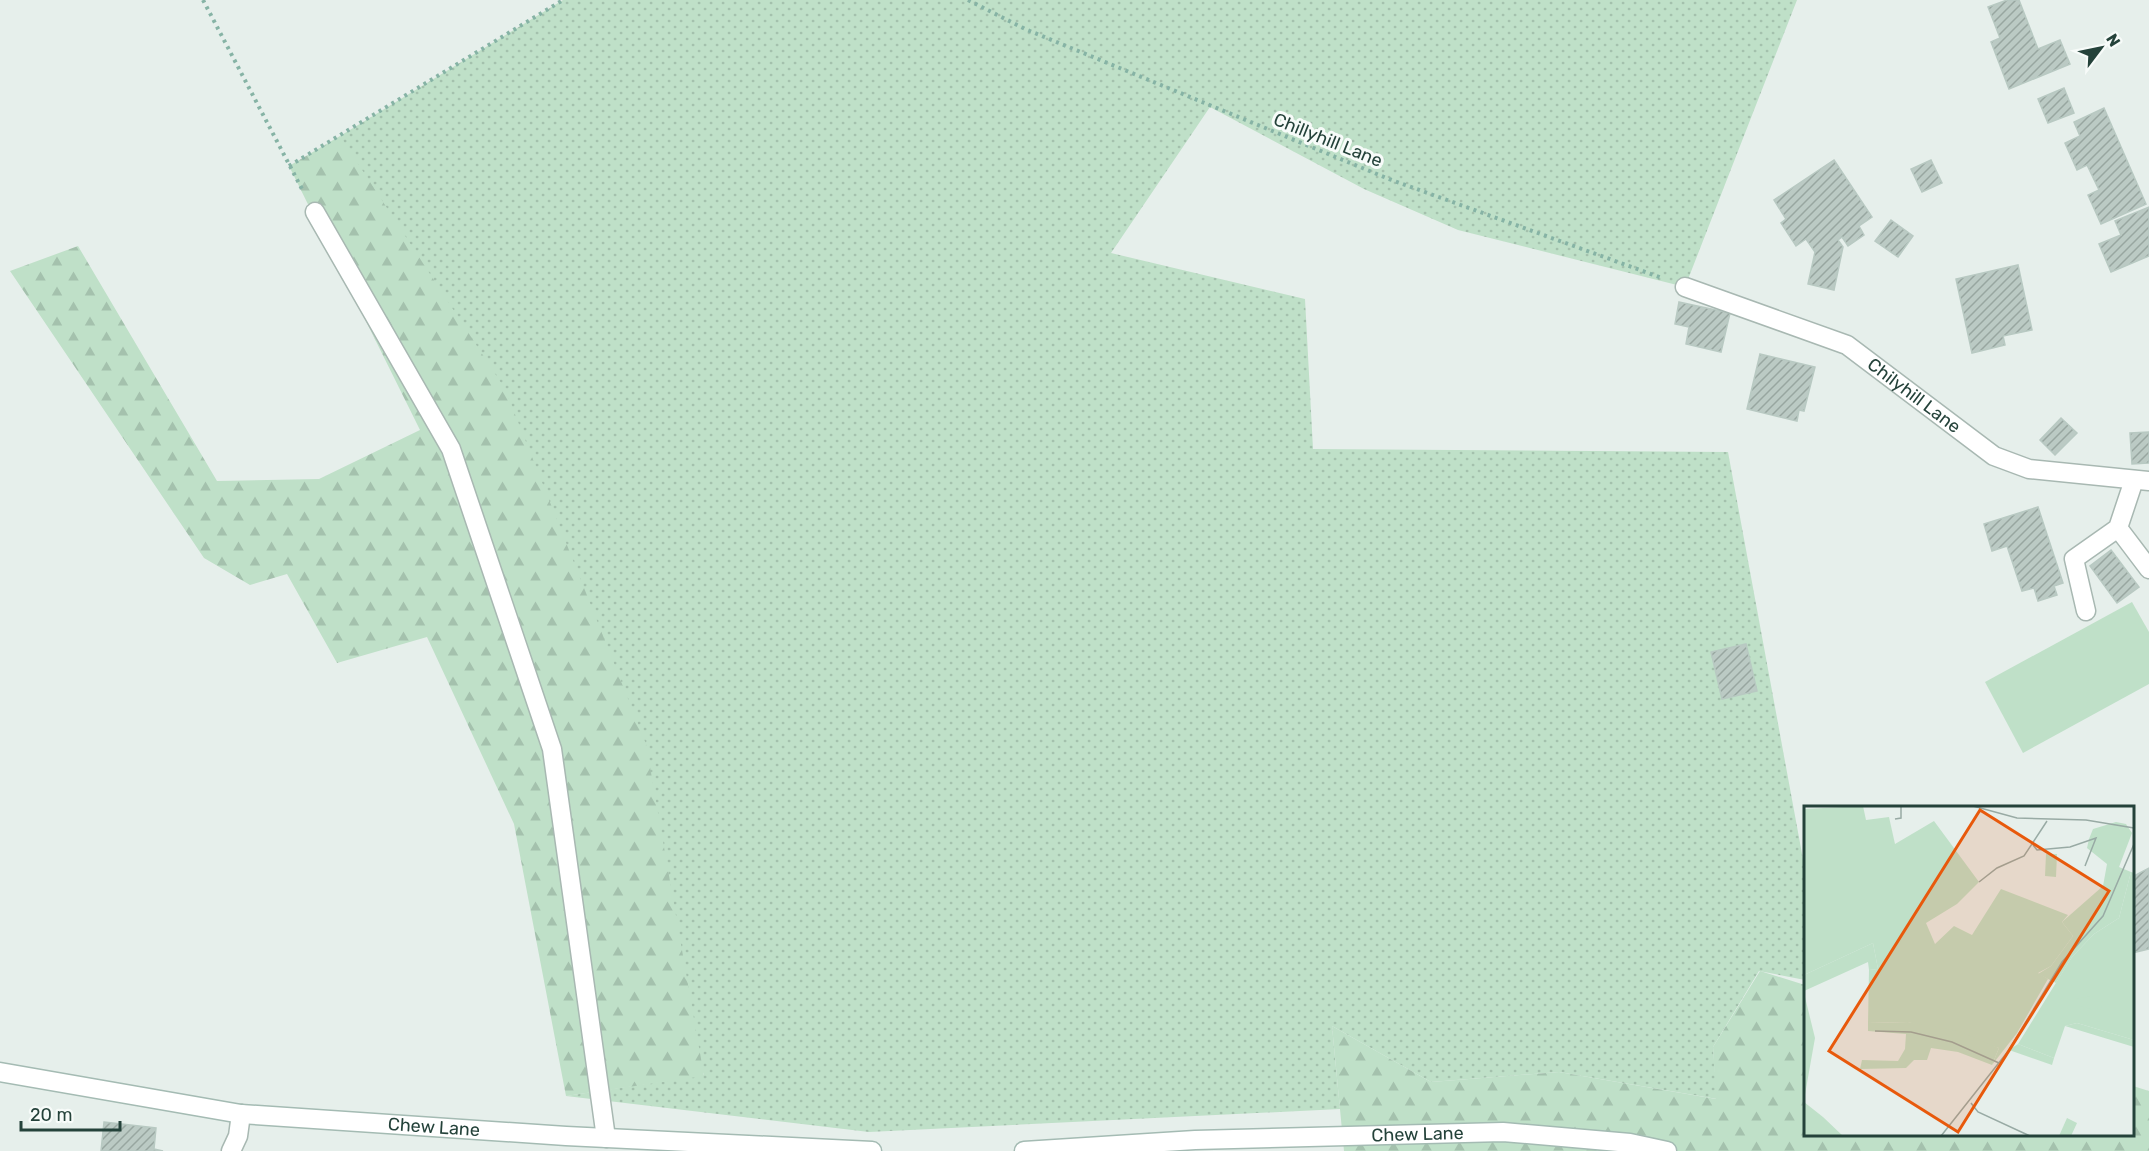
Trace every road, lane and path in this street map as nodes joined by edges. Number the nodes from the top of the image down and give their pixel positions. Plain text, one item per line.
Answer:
1 (203, 0) edge
2 (563, 0) edge
3 (968, 0) edge
4 (289, 166) junction
5 (315, 212) joint
6 (1685, 287) joint
7 (2141, 480) edge
8 (2118, 528) junction
9 (2149, 569) edge
10 (2086, 610) dead end
11 (0, 1072) edge
12 (241, 1114) junction
13 (606, 1138) junction
14 (231, 1151) edge
15 (872, 1151) edge
16 (1024, 1151) edge
17 (1667, 1151) edge

1 - 4 path
2 - 4 path
3 - 6 path, Chillyhill Lane
4 - 5 path
5 - 13 main road
6 - 7 main road, Chilyhill Lane
7 - 8 main road
8 - 9 main road
8 - 10 main road
11 - 12 main road, Chew Lane
12 - 13 main road, Chew Lane
12 - 14 main road
13 - 15 main road, Chew Lane
16 - 17 main road, Chew Lane

